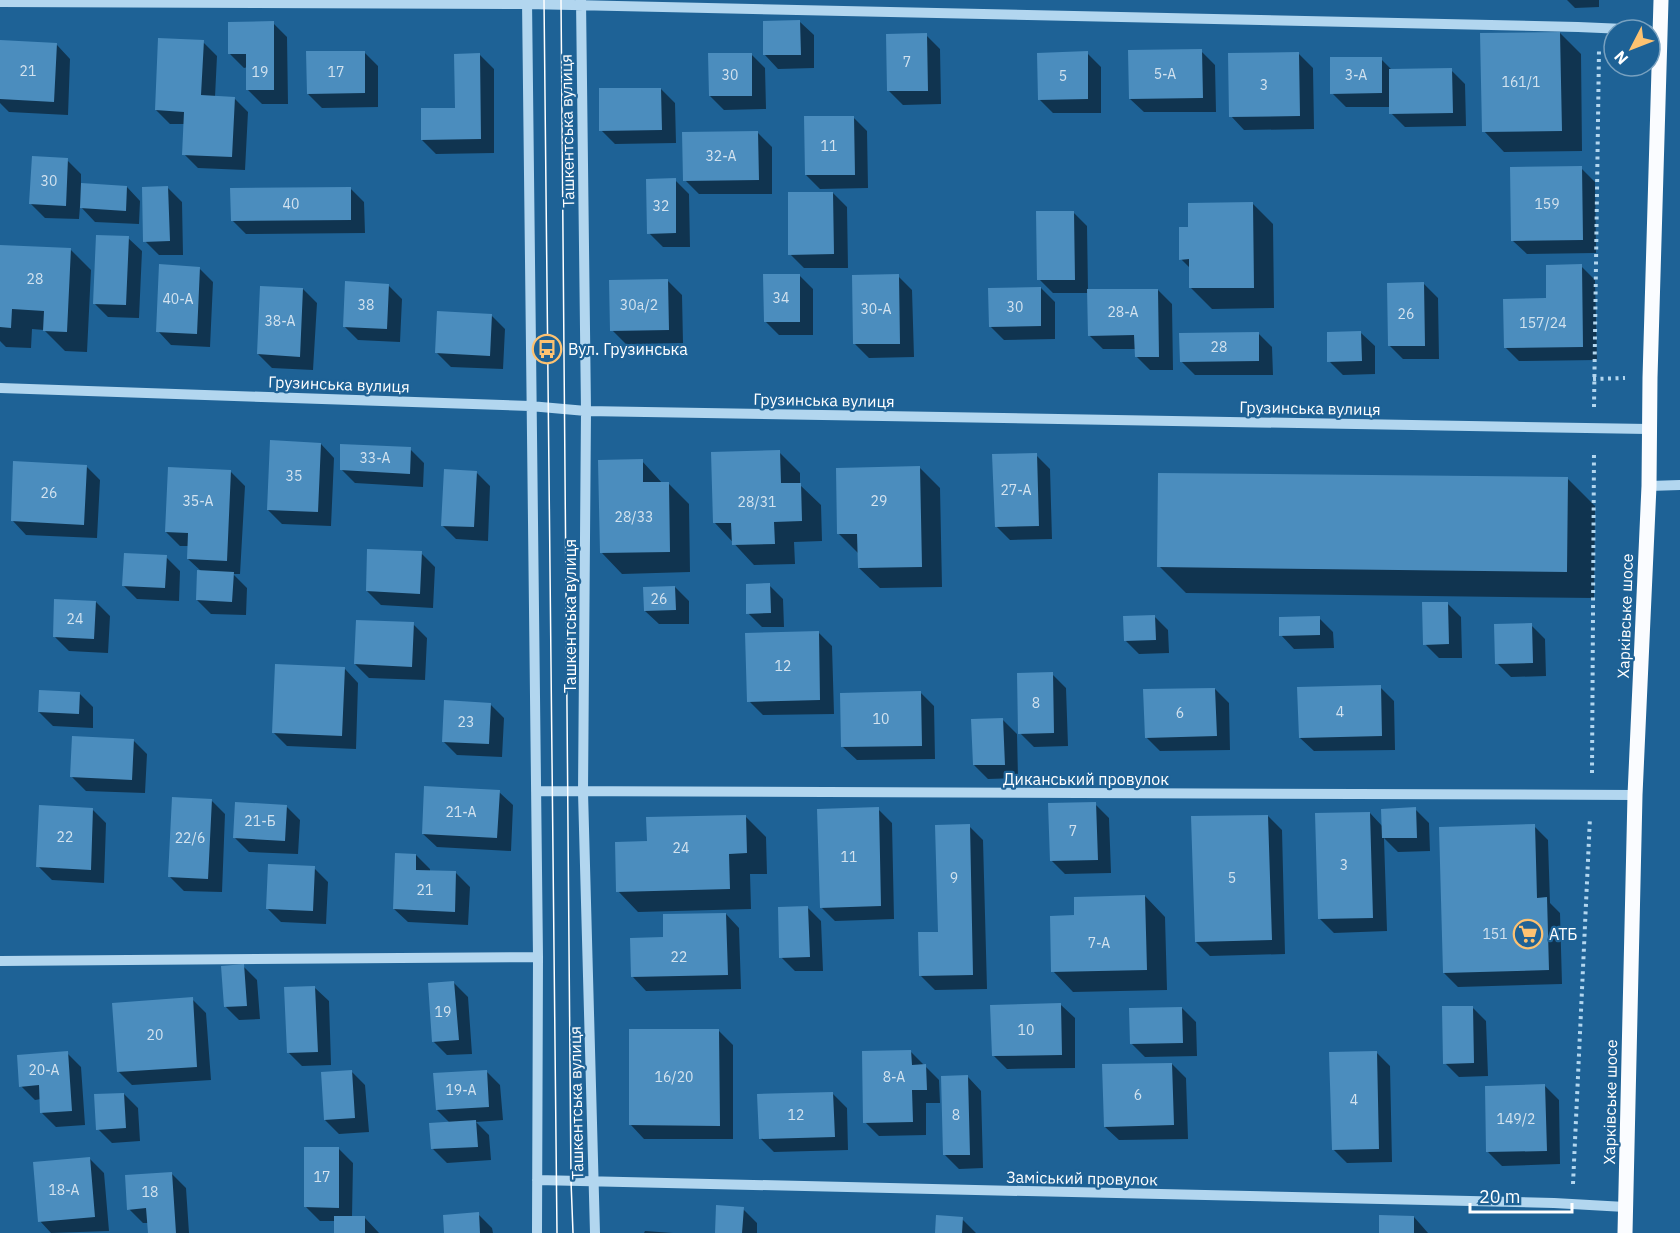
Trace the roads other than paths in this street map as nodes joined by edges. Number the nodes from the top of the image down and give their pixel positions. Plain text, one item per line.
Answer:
1 (1661, 0) edge
2 (0, 2) edge
3 (527, 2) edge
4 (581, 2) edge
5 (1656, 18) edge
6 (1602, 27) edge
7 (1652, 78) edge
8 (0, 388) edge
9 (530, 406) junction
10 (586, 411) junction
11 (1648, 429) junction
12 (1680, 485) edge
13 (1649, 486) junction
14 (536, 791) junction
15 (584, 792) junction
16 (1635, 795) junction
17 (538, 957) junction
18 (0, 961) edge
19 (537, 1180) junction
20 (592, 1182) junction
21 (1625, 1207) junction
22 (537, 1233) edge
23 (595, 1233) edge
24 (1625, 1233) edge

1 - 5 main road, Харківське шосе
2 - 3 street
3 - 4 street
3 - 9 street
4 - 6 street
4 - 10 street, Ташкентська вулиця
7 - 11 main road, Харківське шосе
8 - 9 street, Грузинська вулиця
9 - 10 street, Грузинська вулиця
9 - 14 street
10 - 11 street, Грузинська вулиця
10 - 15 street, Ташкентська вулиця
11 - 13 main road, Харківське шосе
12 - 13 street
13 - 16 main road, Харківське шосе
14 - 15 street, Диканський провулок
14 - 17 street
15 - 16 street, Диканський провулок
15 - 20 street, Ташкентська вулиця
16 - 21 main road, Харківське шосе
17 - 18 street
17 - 19 street
19 - 20 street, Заміський провулок
19 - 22 street
20 - 21 street, Заміський провулок
20 - 23 street, Ташкентська вулиця
21 - 24 main road, Харківське шосе

